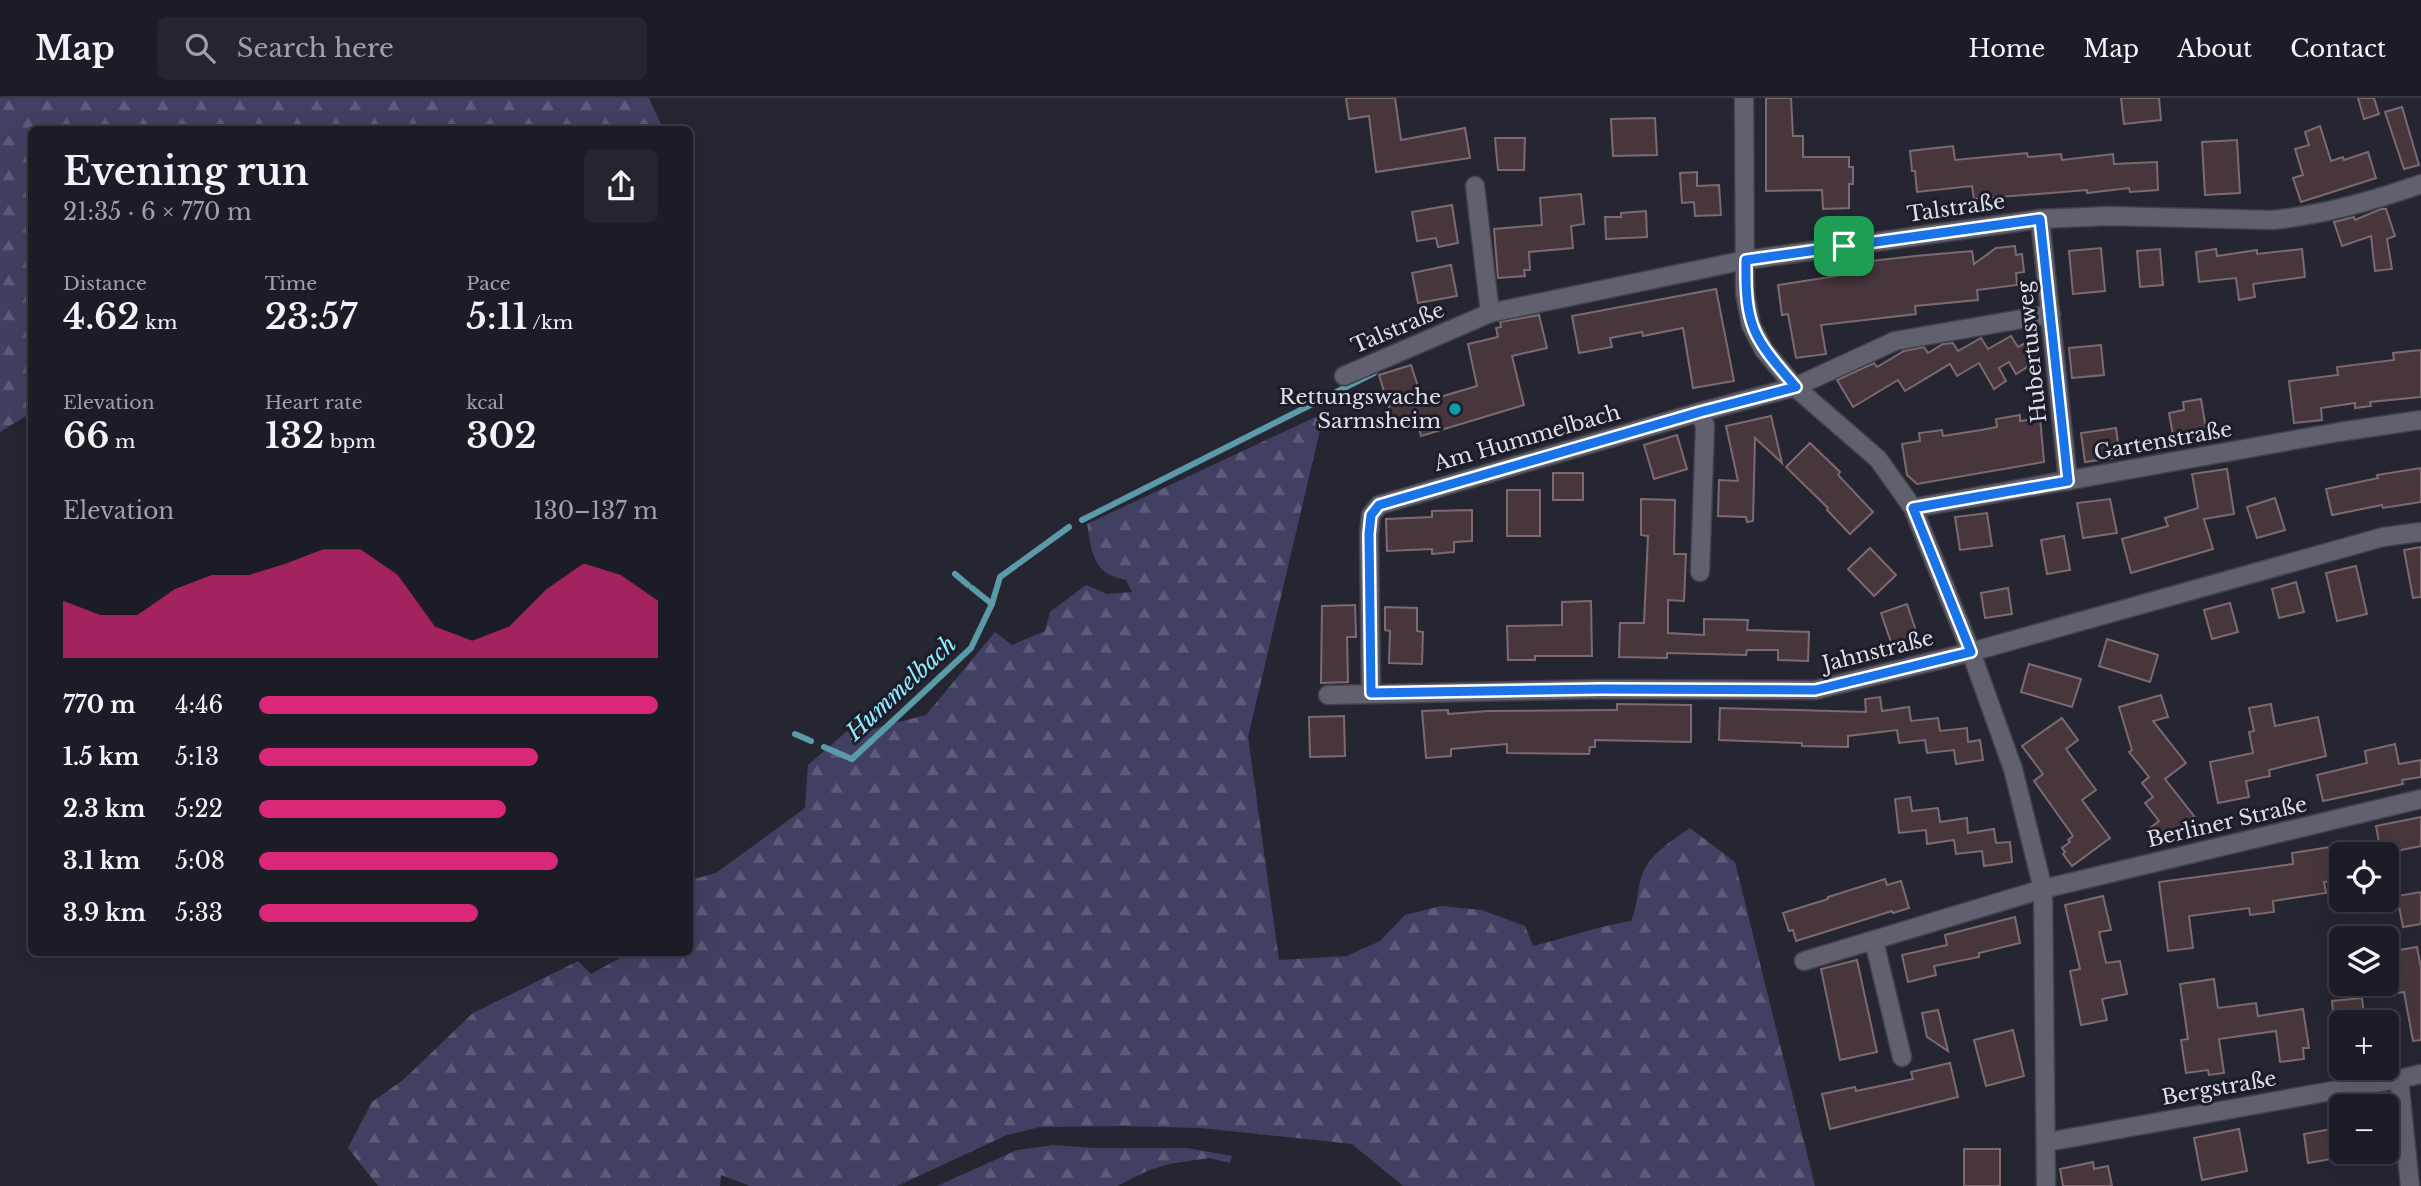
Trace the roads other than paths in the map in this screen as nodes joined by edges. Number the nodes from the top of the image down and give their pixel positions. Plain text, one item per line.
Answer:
1 (1744, 98) edge
2 (2421, 184) edge
3 (1475, 186) dead end
4 (2040, 219) junction
5 (1746, 260) junction
6 (1490, 313) junction
7 (2051, 314) junction
8 (1344, 376) dead end
9 (1796, 387) junction
10 (1700, 412) junction
11 (2421, 421) edge
12 (2068, 481) junction
13 (1913, 508) junction
14 (2421, 531) edge
15 (1700, 572) dead end
16 (1971, 652) junction
17 (1371, 693) junction
18 (1328, 695) dead end
19 (2421, 799) edge
20 (2043, 889) junction
21 (1874, 941) junction
22 (1804, 961) dead end
23 (1902, 1057) dead end
24 (2421, 1074) edge
25 (2399, 1079) joint
26 (2393, 1080) edge
27 (2047, 1142) junction
28 (2046, 1186) edge
29 (2410, 1186) edge

1 - 5 street
2 - 4 street, Talstraße
3 - 6 street
4 - 5 street, Talstraße
4 - 7 street, Hubertusweg
5 - 6 street, Talstraße
5 - 9 street
6 - 8 street, Talstraße
7 - 9 street, Am Hummelbach
7 - 12 street, Hubertusweg
9 - 10 street, Am Hummelbach
9 - 13 street
10 - 15 street
10 - 17 street, Am Hummelbach
11 - 12 street, Gartenstraße
12 - 13 street, Gartenstraße
13 - 16 street
14 - 16 street, Jahnstraße
16 - 17 street, Jahnstraße
16 - 20 street
17 - 18 street, Jahnstraße
19 - 20 street, Berliner Straße
20 - 21 street, Berliner Straße
20 - 27 street
21 - 22 street, Berliner Straße
21 - 23 street
24 - 25 street, Bergstraße
25 - 29 street
26 - 27 street, Bergstraße
27 - 28 street

